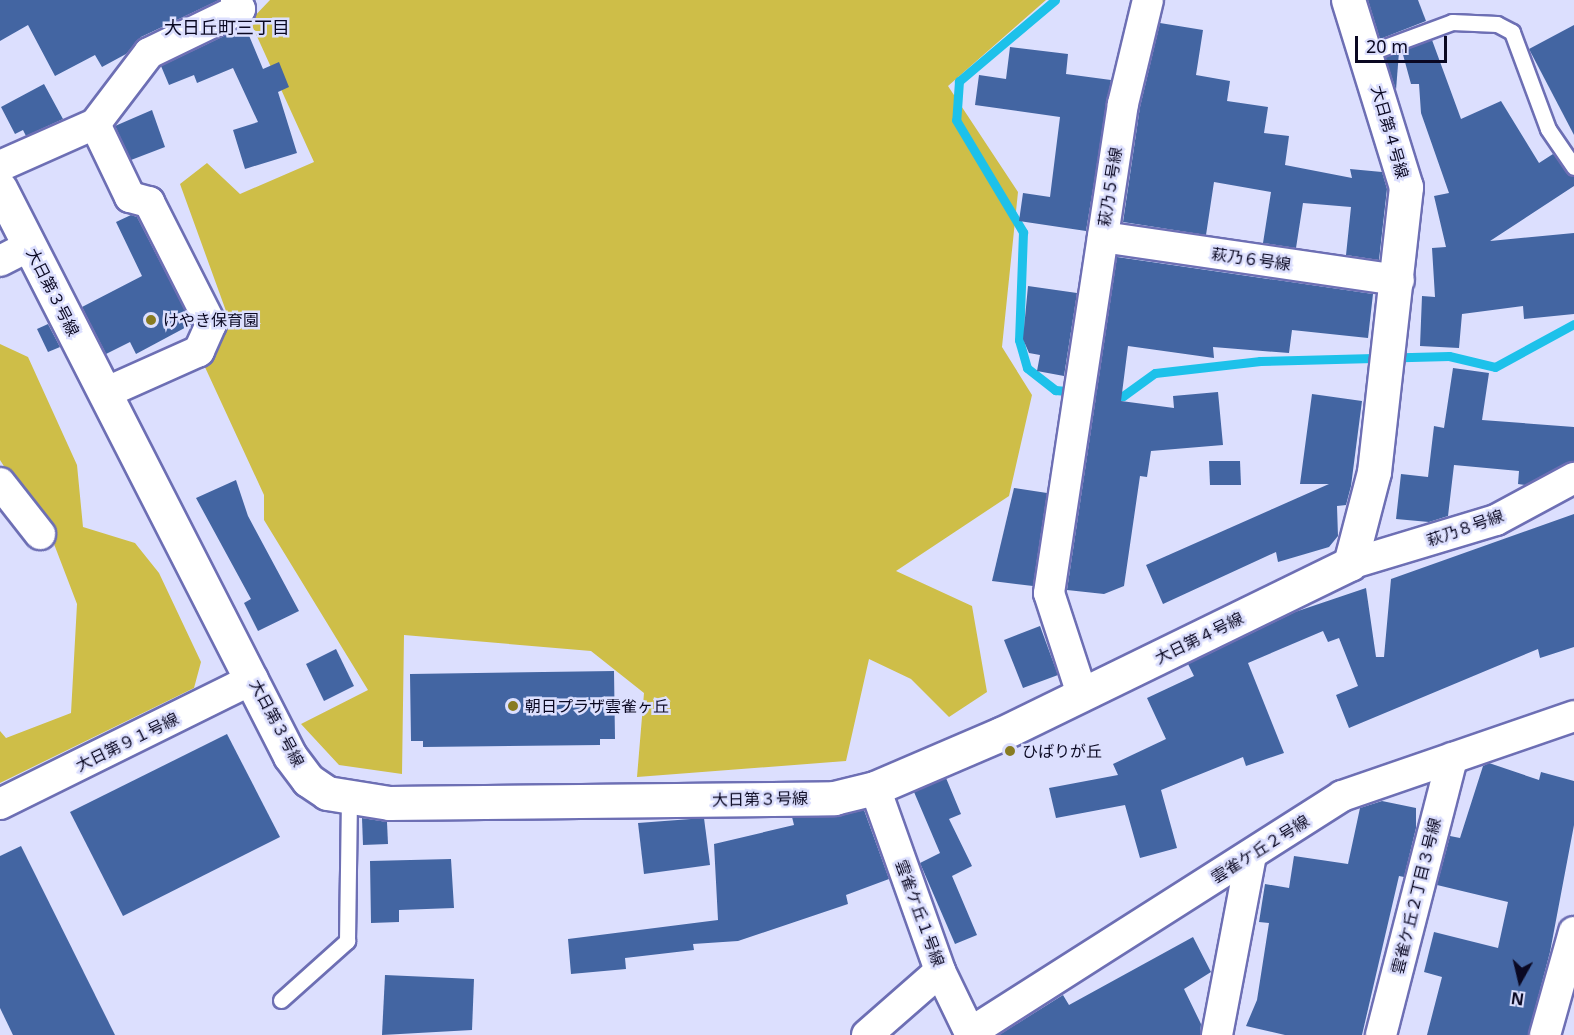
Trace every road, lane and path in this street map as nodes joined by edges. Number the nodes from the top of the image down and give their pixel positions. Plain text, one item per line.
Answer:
1 (236, 0) edge
2 (1148, 0) edge
3 (1348, 0) edge
4 (1366, 54) junction
5 (95, 124) junction
6 (0, 166) edge
7 (1574, 167) edge
8 (0, 188) edge
9 (1103, 237) junction
10 (29, 246) junction
11 (0, 261) edge
12 (1399, 280) junction
13 (105, 393) junction
14 (1574, 478) edge
15 (0, 483) edge
16 (40, 534) dead end
17 (1350, 564) junction
18 (253, 679) junction
19 (1082, 694) junction
20 (1574, 716) edge
21 (1452, 758) junction
22 (875, 788) junction
23 (349, 798) junction
24 (0, 804) edge
25 (1251, 855) junction
26 (1574, 932) edge
27 (940, 971) junction
28 (281, 1000) dead end
29 (970, 1034) edge
30 (867, 1035) edge
31 (1217, 1035) edge
32 (1381, 1035) edge
33 (1545, 1035) edge

1 - 5 street
2 - 9 street, 萩乃５号線
3 - 4 street, 大日第４号線
4 - 7 lane
4 - 12 street, 大日第４号線
5 - 6 street
5 - 13 street
8 - 10 street, 大日第３号線
9 - 12 street, 萩乃６号線
9 - 19 street, 萩乃５号線
10 - 11 street
10 - 13 street, 大日第３号線
12 - 17 street, 大日第４号線
13 - 18 street, 大日第３号線
14 - 17 street, 萩乃８号線
15 - 16 street
17 - 19 street, 大日第４号線
18 - 23 street, 大日第３号線
18 - 24 street, 大日第９１号線
19 - 22 street, 大日第４号線
20 - 21 street, 雲雀ケ丘２号線
21 - 25 street, 雲雀ケ丘２号線
21 - 32 street, 雲雀ケ丘２丁目３号線
22 - 23 street, 大日第３号線
22 - 27 street, 雲雀ケ丘１号線
23 - 28 lane
25 - 29 street, 雲雀ケ丘２号線
25 - 31 street
26 - 33 street
27 - 29 street, 雲雀ケ丘１号線
27 - 30 street

